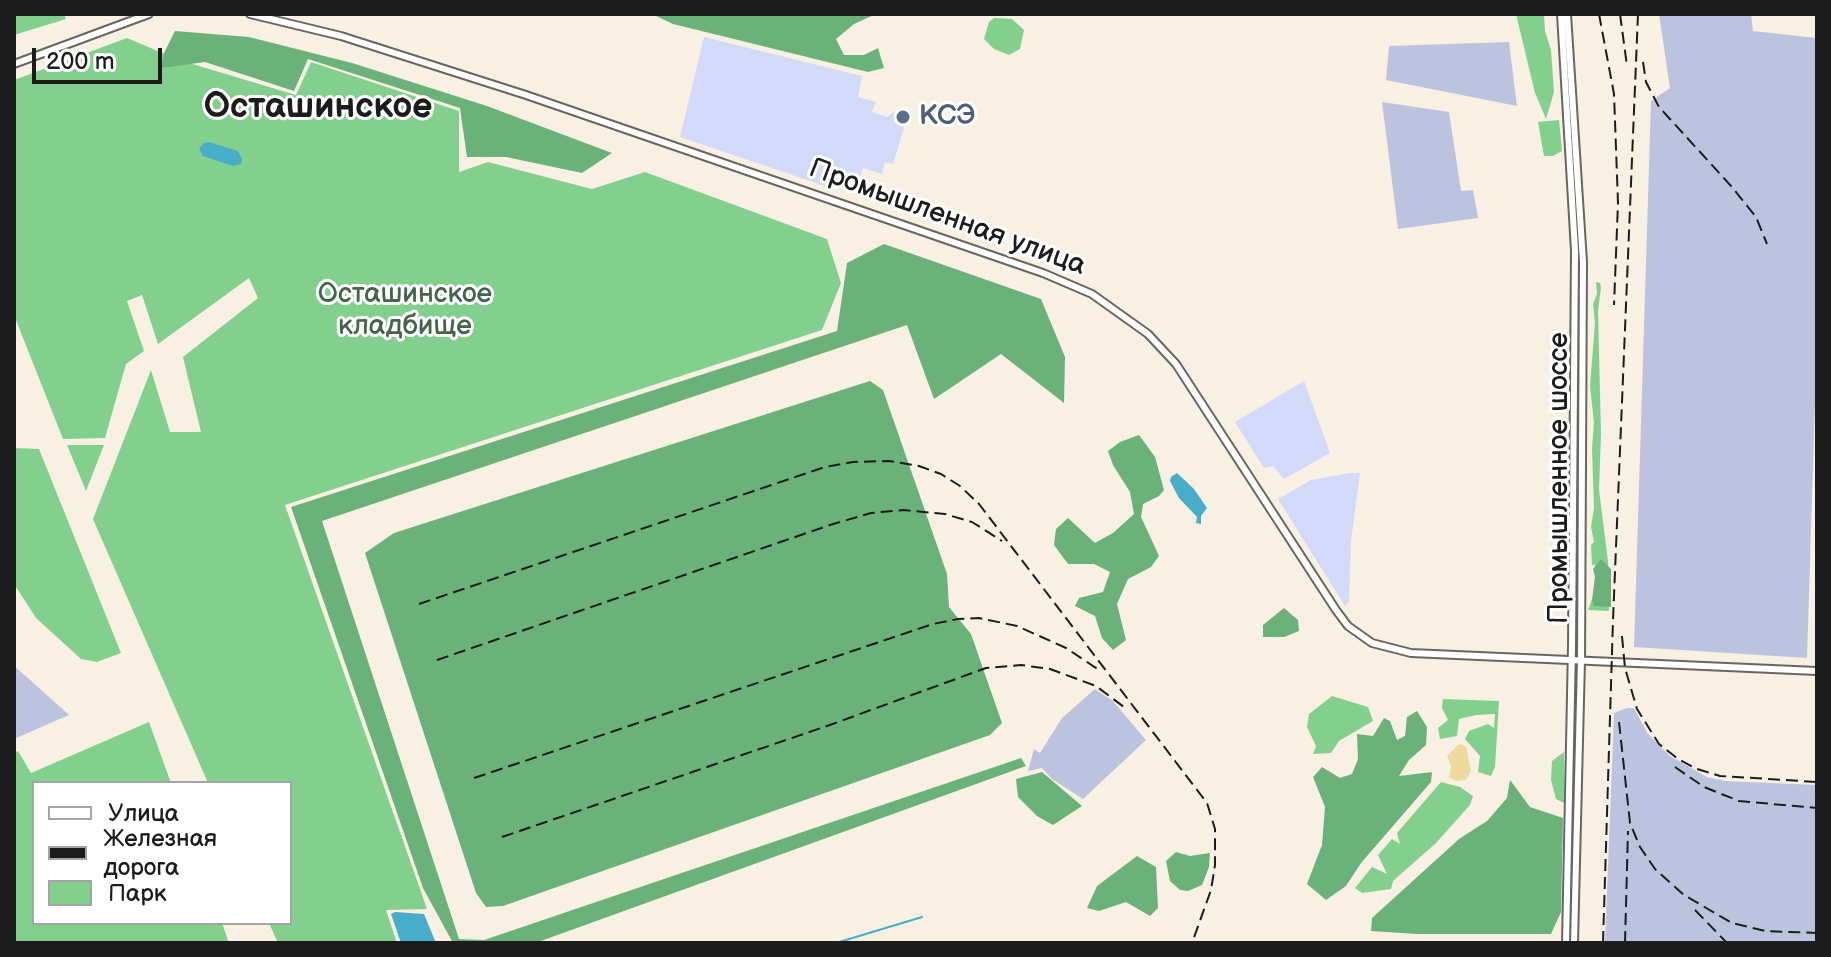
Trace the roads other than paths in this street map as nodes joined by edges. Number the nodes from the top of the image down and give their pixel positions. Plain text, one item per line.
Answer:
1 (149, 14) edge
2 (250, 14) edge
3 (1561, 14) edge
4 (1567, 14) edge
5 (14, 64) edge
6 (1578, 157) junction
7 (1569, 158) junction
8 (1574, 396) junction
9 (1583, 396) junction
10 (1572, 660) junction
11 (1581, 660) junction
12 (1817, 671) edge
13 (1566, 943) edge
14 (1574, 943) edge

1 - 5 street
2 - 10 street, Промышленная улица
3 - 7 street, Промышленное шоссе
4 - 6 street, Промышленное шоссе
6 - 7 street
6 - 9 street, Промышленное шоссе
7 - 8 street, Промышленное шоссе
8 - 9 street
8 - 10 street, Промышленное шоссе
9 - 11 street, Промышленное шоссе
10 - 11 street, Промышленная улица
10 - 13 street, Промышленное шоссе
11 - 12 street, Промышленная улица
11 - 14 street, Промышленное шоссе

